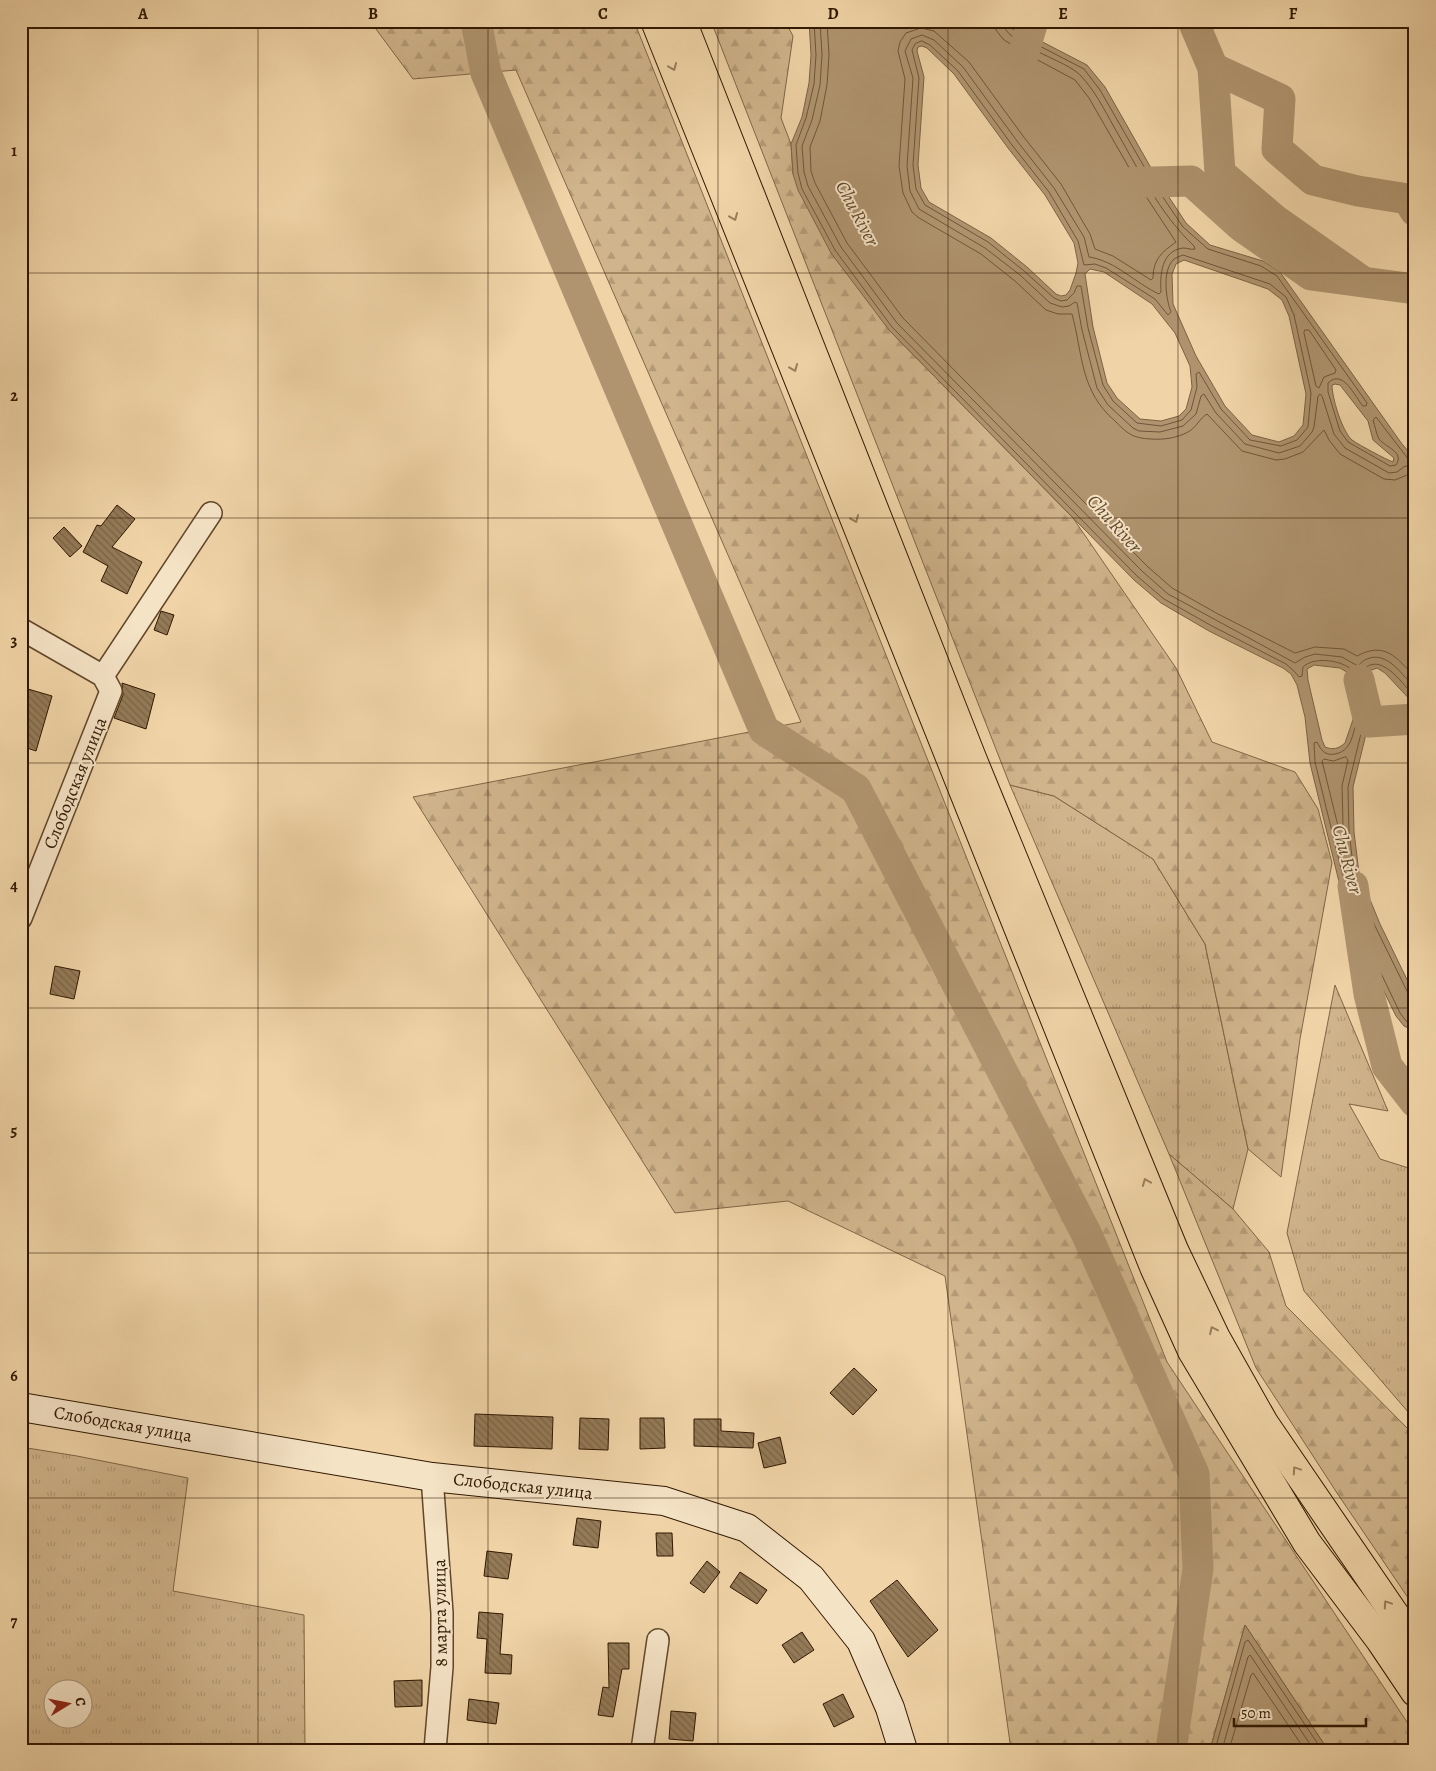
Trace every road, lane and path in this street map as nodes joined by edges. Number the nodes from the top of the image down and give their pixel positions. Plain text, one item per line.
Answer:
1 (655, 21) edge
2 (682, 21) edge
3 (210, 513) dead end
4 (21, 629) edge
5 (103, 676) junction
6 (21, 918) edge
7 (21, 1407) edge
8 (432, 1477) junction
9 (658, 1640) dead end
10 (1415, 1644) edge
11 (1415, 1692) edge
12 (435, 1750) edge
13 (642, 1750) edge
14 (903, 1750) edge

1 -> 11 highway
10 -> 2 highway
3 - 5 street
4 - 5 street
5 - 6 street, Слободская улица
7 - 8 street, Слободская улица
8 - 12 street, 8 марта улица
8 - 14 street, Слободская улица
9 - 13 street

